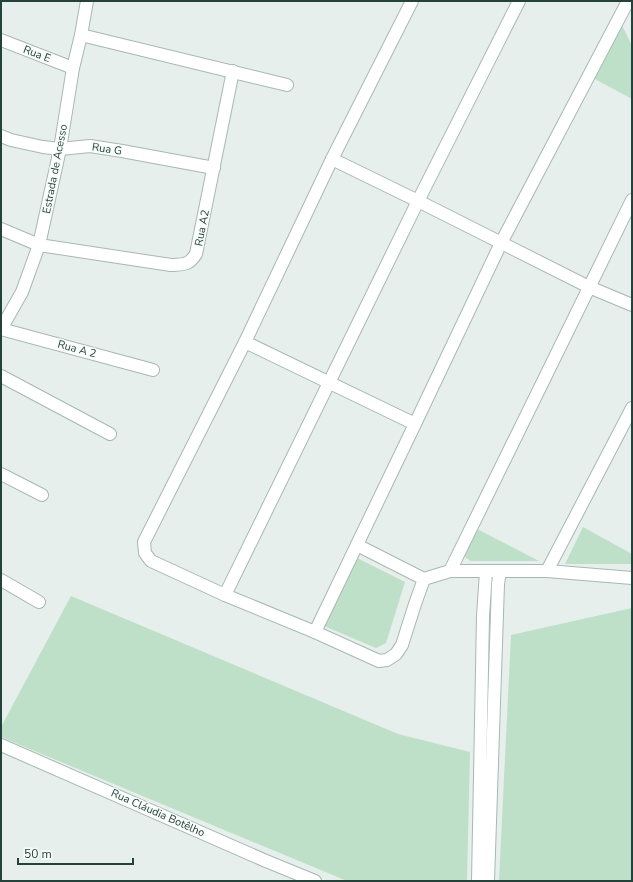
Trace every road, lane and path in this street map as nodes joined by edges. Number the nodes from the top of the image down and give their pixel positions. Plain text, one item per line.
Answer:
1 (86, 1) edge
2 (412, 1) edge
3 (518, 1) edge
4 (629, 1) edge
5 (632, 5) edge
6 (80, 35) junction
7 (1, 40) edge
8 (73, 68) junction
9 (233, 71) junction
10 (287, 85) dead end
11 (1, 136) edge
12 (60, 149) junction
13 (332, 159) junction
14 (214, 168) junction
15 (632, 200) edge
16 (418, 201) junction
17 (1, 229) edge
18 (501, 243) junction
19 (39, 245) junction
20 (589, 287) junction
21 (632, 305) edge
22 (1, 329) edge
23 (245, 342) junction
24 (153, 370) dead end
25 (1, 376) edge
26 (330, 384) junction
27 (632, 408) edge
28 (415, 424) junction
29 (110, 434) dead end
30 (1, 474) edge
31 (42, 495) dead end
32 (356, 545) junction
33 (450, 571) junction
34 (500, 571) junction
35 (547, 571) junction
36 (486, 572) junction
37 (632, 578) edge
38 (424, 579) junction
39 (1, 580) edge
40 (225, 595) junction
41 (39, 602) dead end
42 (315, 632) junction
43 (1, 745) edge
44 (315, 881) edge
45 (478, 881) edge
46 (488, 881) edge

1 - 6 street, Estrada de Acesso
2 - 13 street
3 - 16 street
4 - 5 street
4 - 18 street
6 - 8 street, Estrada de Acesso
6 - 9 street
7 - 8 street, Rua E
8 - 12 street, Estrada de Acesso
9 - 10 street
9 - 14 street, Rua A2
11 - 12 street, Rua G
12 - 14 street, Rua G
12 - 19 street, Estrada de Acesso
13 - 16 street
13 - 23 street
14 - 19 street, Rua A2
15 - 20 street
16 - 18 street
16 - 26 street
17 - 19 street, Rua A2
18 - 20 street
18 - 28 street
19 - 22 street, Estrada de Acesso
20 - 21 street
20 - 33 street
22 - 24 street, Rua A 2
23 - 26 street
23 - 40 street
25 - 29 street
26 - 28 street
26 - 40 street
27 - 35 street
28 - 32 street
30 - 31 street
32 - 38 street
32 - 42 street
33 - 36 street
33 - 38 street
34 - 35 street
34 - 36 street
34 - 46 street
35 - 37 street
36 - 45 street
38 - 42 street
39 - 41 street
40 - 42 street
43 - 44 street, Rua Cláudia Botêlho

